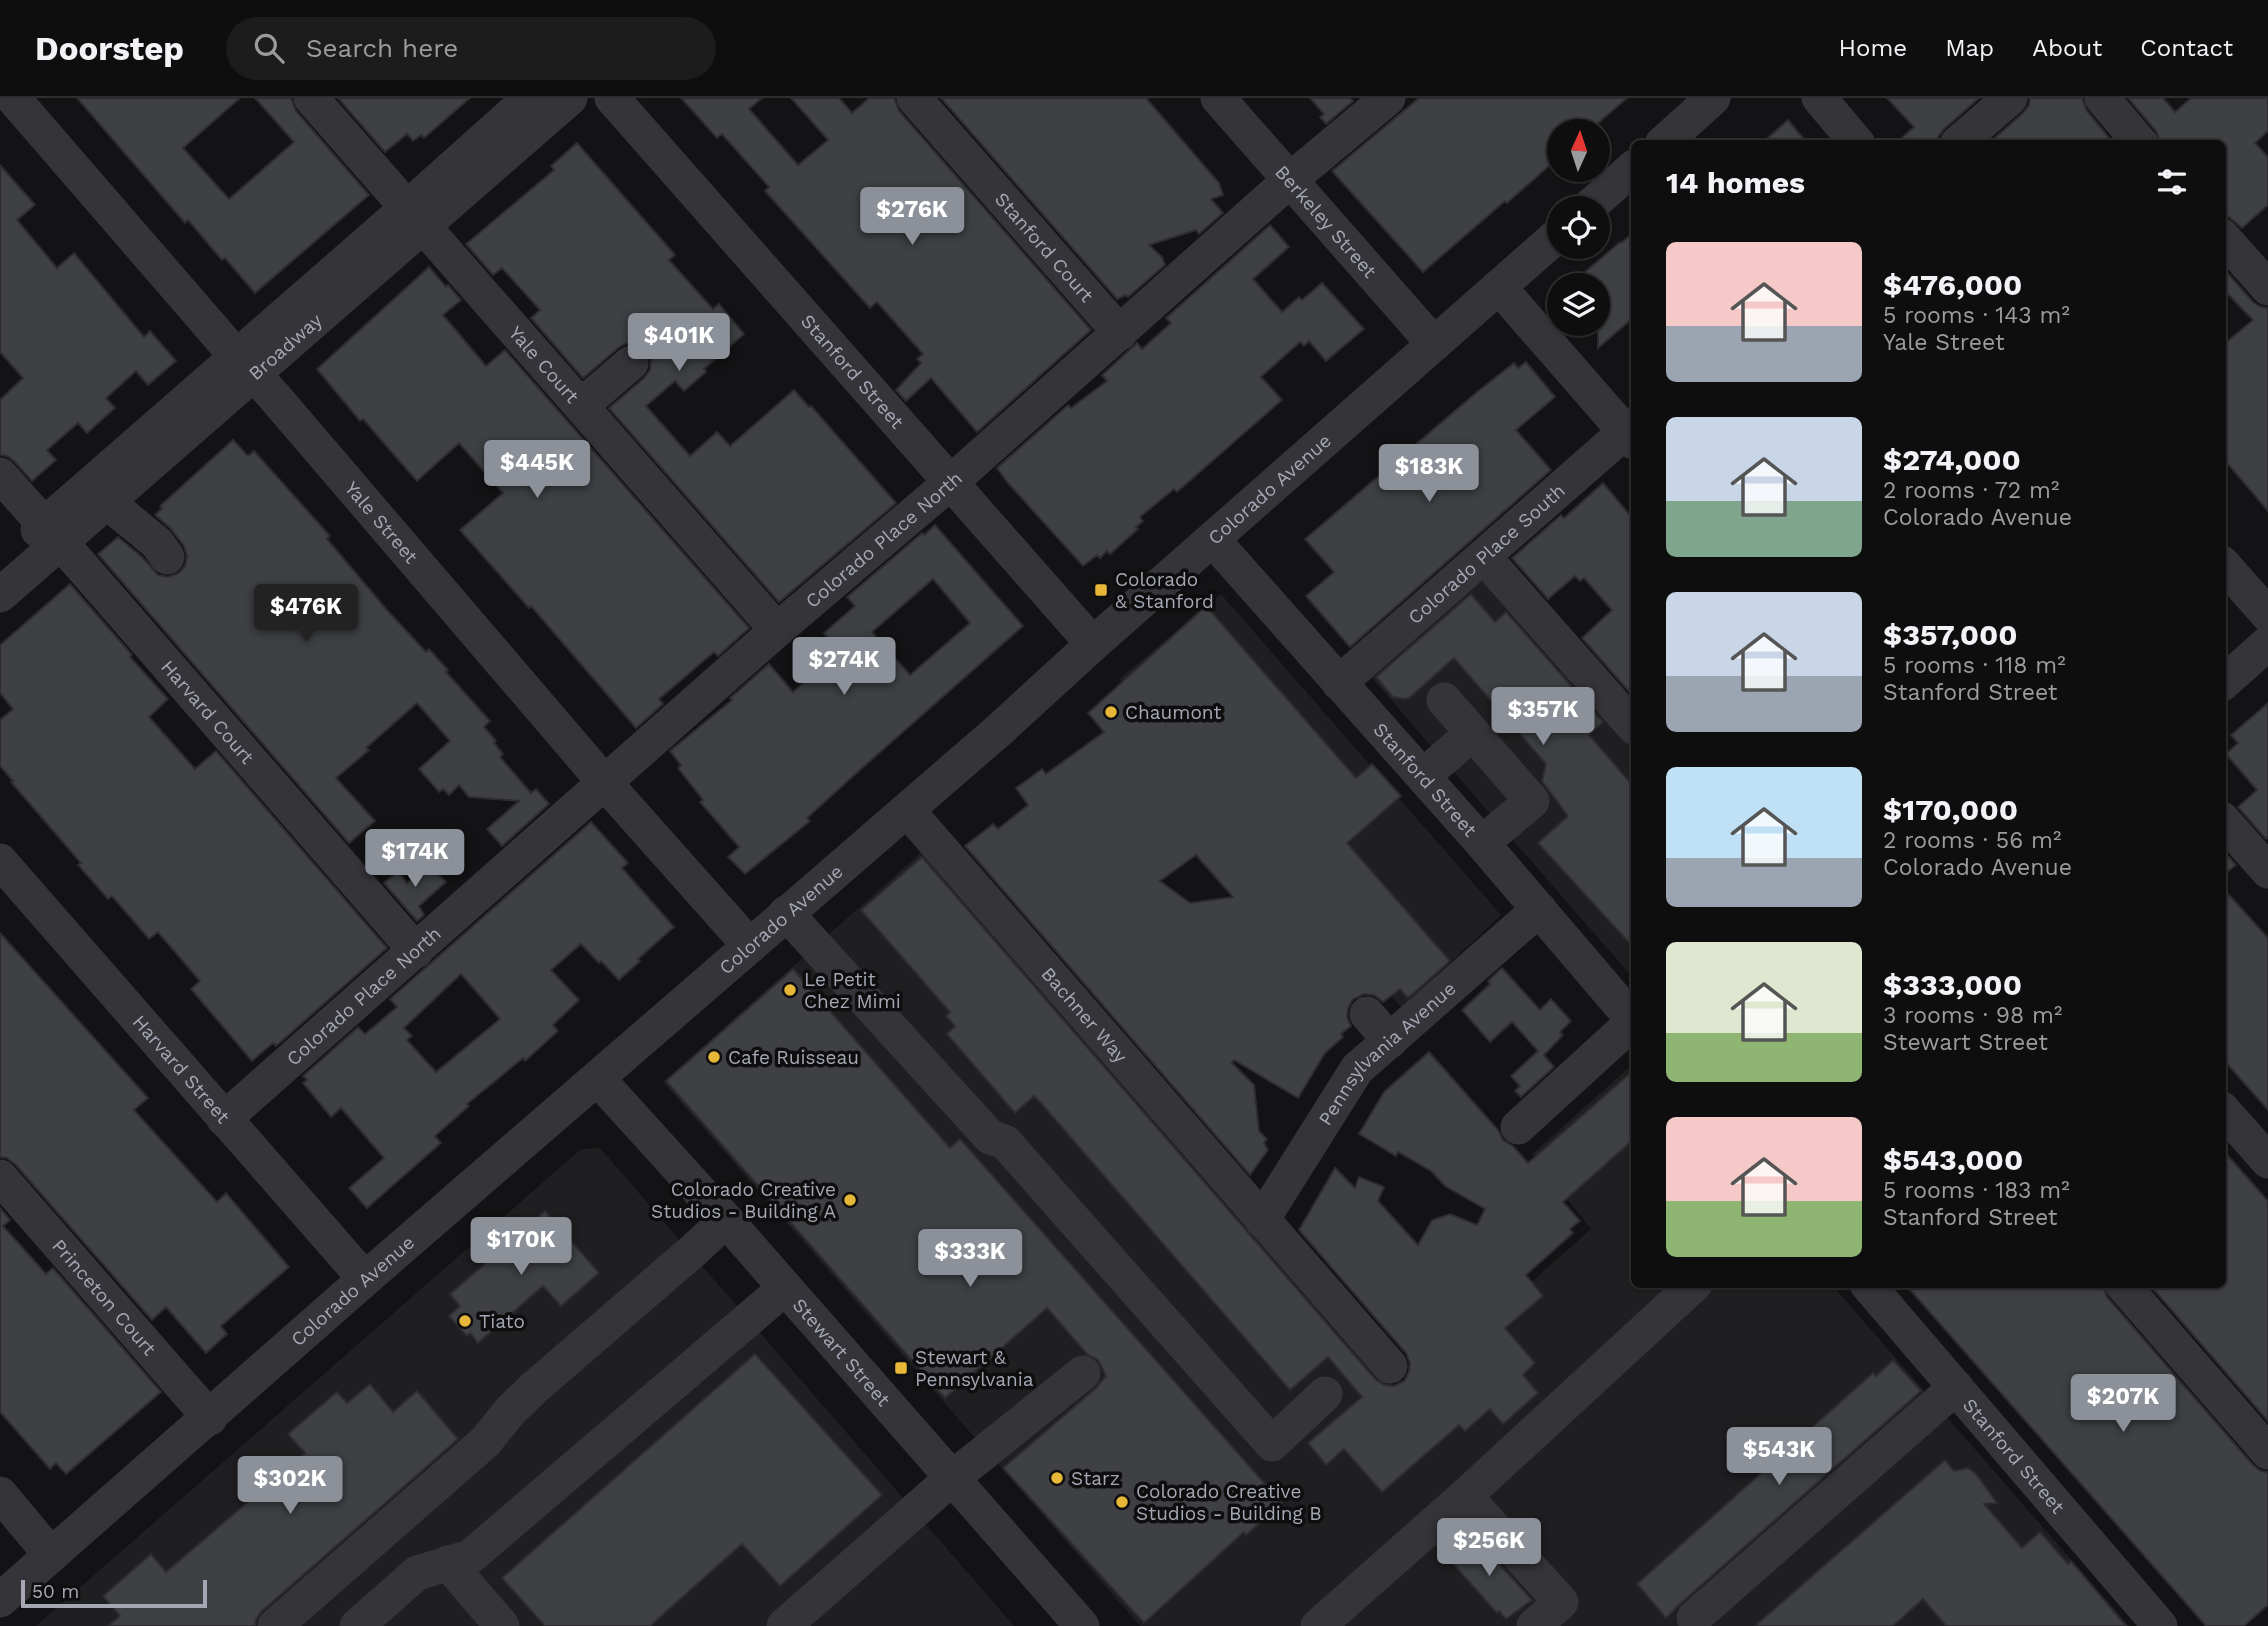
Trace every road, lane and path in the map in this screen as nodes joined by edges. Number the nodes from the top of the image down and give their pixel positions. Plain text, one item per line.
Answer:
1 (13, 98) edge
2 (311, 98) edge
3 (530, 98) edge
4 (570, 98) edge
5 (612, 98) edge
6 (914, 98) edge
7 (1218, 98) edge
8 (1388, 98) edge
9 (1713, 98) edge
10 (1819, 98) edge
11 (2010, 98) edge
12 (2102, 98) edge
13 (1666, 140) edge
14 (1855, 140) edge
15 (1962, 140) edge
16 (2138, 140) edge
17 (1631, 170) edge
18 (1290, 180) junction
19 (1601, 196) edge
20 (415, 218) junction
21 (2226, 241) edge
22 (1547, 245) edge
23 (1499, 287) junction
24 (2268, 288) edge
25 (1121, 333) junction
26 (1434, 344) junction
27 (631, 363) dead end
28 (246, 366) junction
29 (581, 406) junction
30 (1631, 432) edge
31 (1631, 434) edge
32 (0, 475) edge
33 (951, 482) junction
34 (107, 502) junction
35 (52, 533) junction
36 (1213, 540) junction
37 (167, 557) dead end
38 (1484, 557) junction
39 (0, 563) edge
40 (2226, 568) edge
41 (0, 595) edge
42 (2268, 615) edge
43 (777, 630) junction
44 (2268, 643) edge
45 (1093, 644) junction
46 (2226, 680) edge
47 (1339, 683) junction
48 (1444, 700) dead end
49 (1631, 724) edge
50 (1473, 733) junction
51 (1423, 776) junction
52 (605, 783) junction
53 (906, 810) junction
54 (2226, 824) edge
55 (1482, 843) junction
56 (0, 861) edge
57 (2268, 871) edge
58 (1539, 909) junction
59 (786, 914) junction
60 (750, 946) junction
61 (416, 951) junction
62 (1367, 1014) dead end
63 (1631, 1017) edge
64 (1631, 1024) edge
65 (1390, 1041) junction
66 (598, 1079) junction
67 (2226, 1114) edge
68 (225, 1119) junction
69 (1518, 1127) dead end
70 (2268, 1161) edge
71 (0, 1177) edge
72 (726, 1220) junction
73 (1262, 1220) junction
74 (365, 1279) junction
75 (785, 1288) junction
76 (1691, 1288) edge
77 (1870, 1288) edge
78 (2125, 1288) edge
79 (1390, 1366) dead end
80 (1083, 1373) dead end
81 (1956, 1387) junction
82 (1325, 1394) dead end
83 (209, 1418) junction
84 (2268, 1452) edge
85 (951, 1479) junction
86 (0, 1494) edge
87 (1465, 1496) junction
88 (51, 1555) junction
89 (447, 1563) junction
90 (0, 1600) edge
91 (1694, 1618) dead end
92 (1323, 1624) edge
93 (275, 1626) edge
94 (357, 1626) edge
95 (502, 1626) edge
96 (785, 1626) edge
97 (1082, 1626) edge
98 (1534, 1626) edge
99 (2160, 1626) edge

1 - 28 street, Yale Street
2 - 20 street, Yale Court
3 - 20 street, Broadway
4 - 20 street, Broadway
5 - 33 street, Stanford Street
6 - 25 street, Stanford Court
7 - 18 street, Berkeley Street
8 - 18 street, Colorado Place North
9 - 13 street
10 - 14 street
11 - 15 street
12 - 16 street
17 - 19 street
18 - 25 street, Colorado Place North
18 - 26 street, Berkeley Street
20 - 28 street, Broadway
20 - 29 street, Yale Court
21 - 24 street
22 - 23 street, Colorado Avenue
23 - 26 street, Colorado Avenue
23 - 30 street
25 - 33 street, Colorado Place North
26 - 36 street, Colorado Avenue
27 - 29 street
28 - 34 street, Broadway
28 - 35 street, Broadway
28 - 52 street, Yale Street
29 - 43 street, Yale Court
31 - 38 street, Colorado Place South
32 - 35 street, Harvard Court
33 - 43 street, Colorado Place North
33 - 45 street, Stanford Street
34 - 35 street, Broadway
34 - 37 street
35 - 39 street, Broadway
35 - 41 street, Broadway
35 - 61 street, Harvard Court
36 - 45 street, Colorado Avenue
36 - 47 street, Stanford Street
38 - 47 street, Colorado Place South
38 - 49 street
40 - 42 street
43 - 52 street, Colorado Place North
44 - 46 street
45 - 53 street, Colorado Avenue
47 - 51 street, Stanford Street
48 - 50 street
50 - 51 street
50 - 55 street
51 - 55 street, Stanford Street
52 - 60 street, Yale Street
52 - 61 street, Colorado Place North
53 - 59 street, Colorado Avenue
53 - 73 street, Bachner Way
54 - 57 street
55 - 58 street, Stanford Street
56 - 68 street, Harvard Street
58 - 63 street, Stanford Street
58 - 65 street, Pennsylvania Avenue
59 - 60 street, Colorado Avenue
59 - 82 street
60 - 66 street, Colorado Avenue
61 - 68 street, Colorado Place North
62 - 65 street
64 - 69 street
65 - 73 street, Pennsylvania Avenue
66 - 72 street, Stewart Street
66 - 74 street, Colorado Avenue
67 - 70 street
68 - 74 street, Harvard Street
71 - 83 street, Princeton Court
72 - 75 street, Stewart Street
72 - 93 street
73 - 79 street, Bachner Way
74 - 83 street, Colorado Avenue
75 - 85 street, Stewart Street
75 - 89 street
76 - 87 street
77 - 81 street, Stanford Street
78 - 84 street
80 - 85 street
81 - 91 street
81 - 99 street, Stanford Street
83 - 88 street, Colorado Avenue
85 - 96 street
85 - 97 street, Stewart Street
86 - 88 street
87 - 92 street
87 - 98 street
88 - 90 street, Colorado Avenue
89 - 94 street
89 - 95 street

